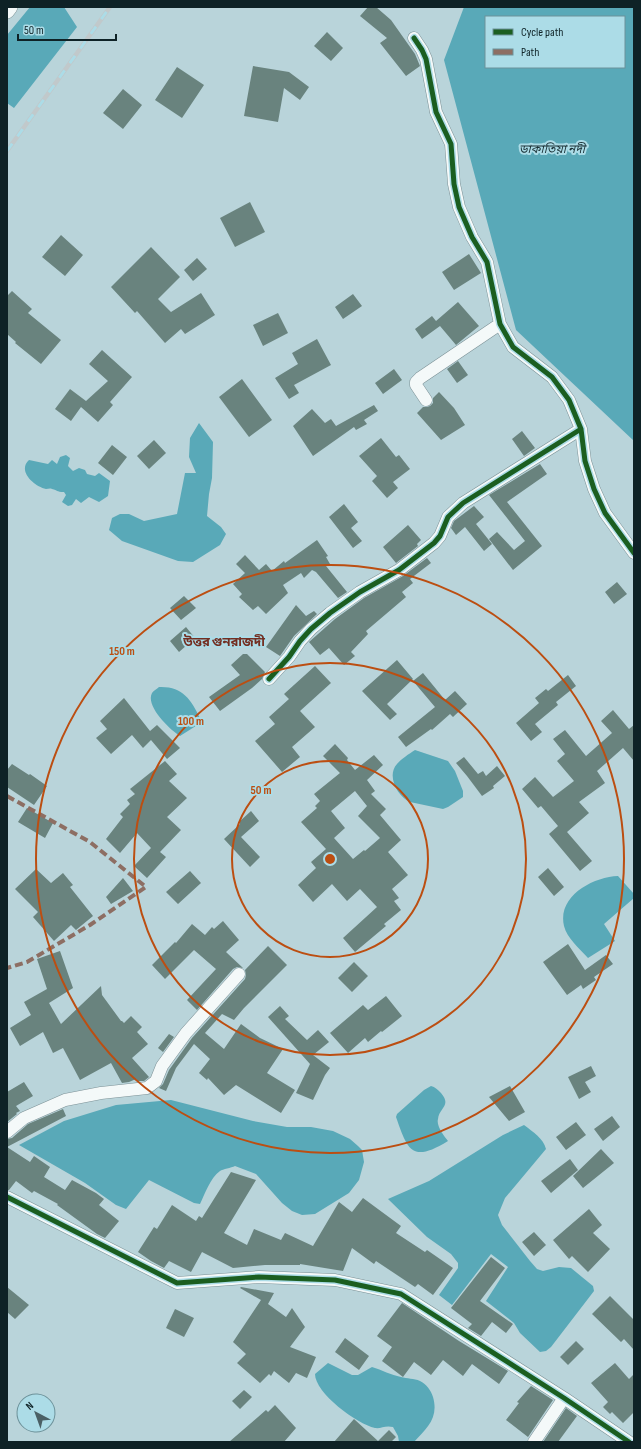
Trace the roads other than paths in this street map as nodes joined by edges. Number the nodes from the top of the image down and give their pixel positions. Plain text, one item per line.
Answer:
1 (10, 7) edge
2 (7, 11) edge
3 (414, 38) dead end
4 (500, 324) junction
5 (426, 400) dead end
6 (581, 429) junction
7 (634, 553) edge
8 (269, 678) dead end
9 (240, 974) dead end
10 (7, 1132) edge
11 (7, 1197) edge
12 (564, 1398) junction
13 (534, 1442) edge
14 (629, 1442) edge

1 - 2 street
3 - 4 street
4 - 5 street
4 - 6 street
6 - 7 street
6 - 8 street
9 - 10 street
11 - 12 street
12 - 13 street
12 - 14 street

